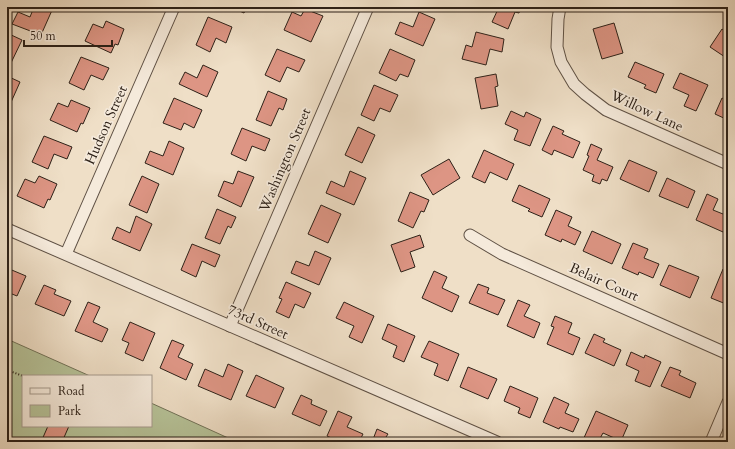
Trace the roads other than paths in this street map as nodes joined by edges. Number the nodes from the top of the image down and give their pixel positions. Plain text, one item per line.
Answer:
1 (174, 7) edge
2 (368, 7) edge
3 (560, 7) edge
4 (728, 164) edge
5 (7, 229) edge
6 (470, 235) dead end
7 (66, 254) junction
8 (230, 326) junction
9 (728, 354) edge
10 (728, 402) edge
11 (497, 442) edge
12 (711, 442) edge

1 - 7 street, Hudson Street
2 - 8 street, Washington Street
3 - 4 street, Willow Lane
5 - 7 street, 73rd Street
6 - 9 street, Belair Court
7 - 8 street, 73rd Street
8 - 11 street, 73rd Street
10 - 12 street

